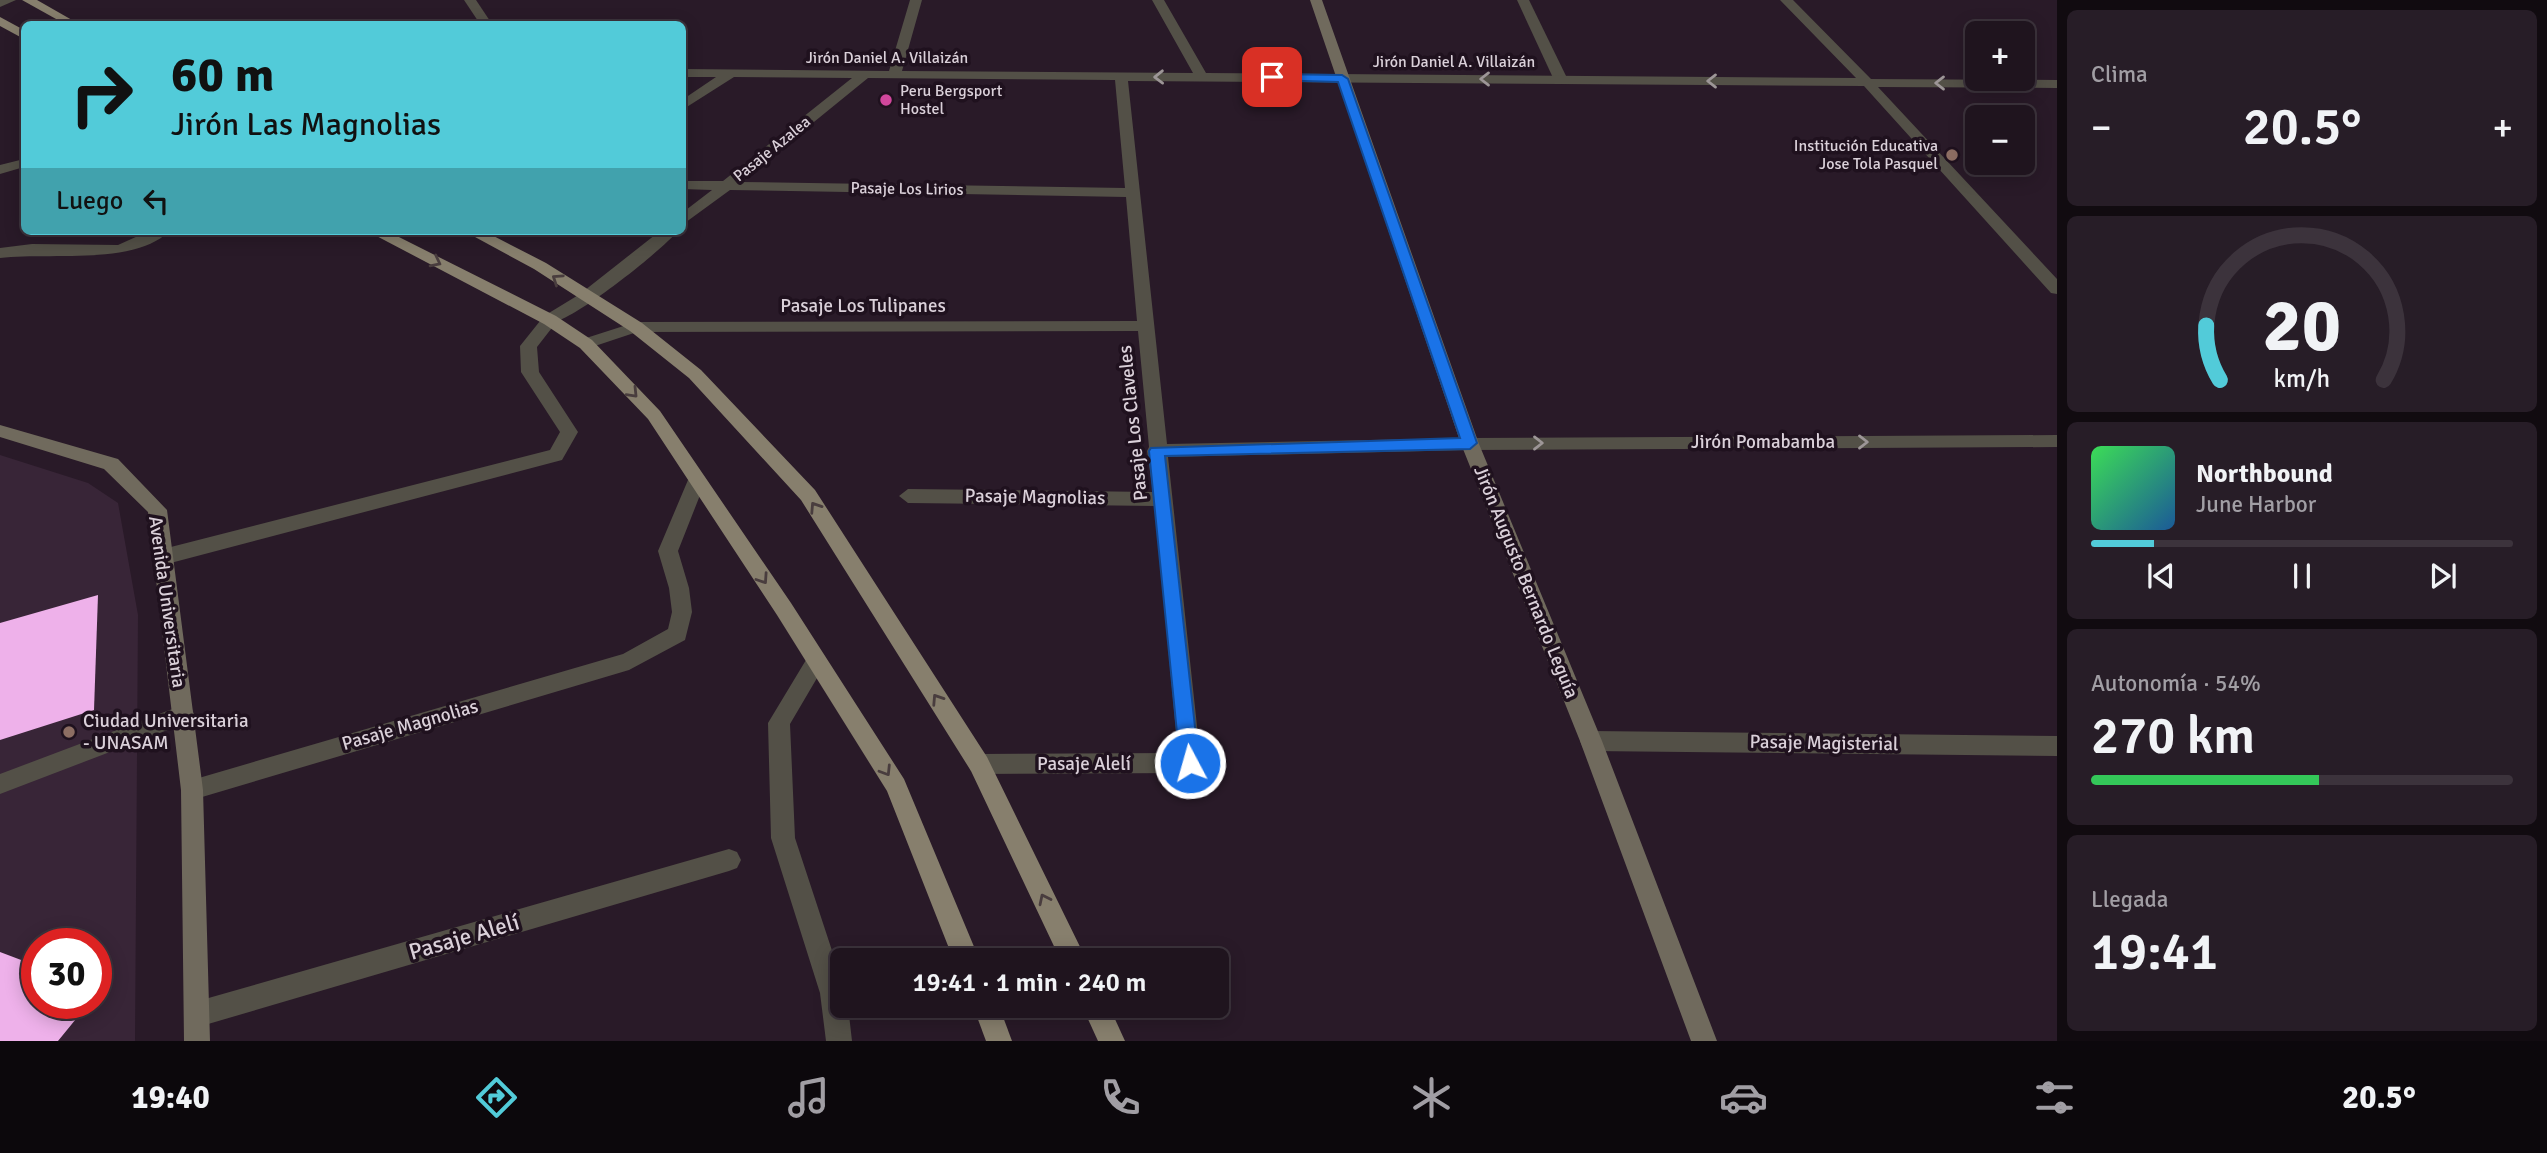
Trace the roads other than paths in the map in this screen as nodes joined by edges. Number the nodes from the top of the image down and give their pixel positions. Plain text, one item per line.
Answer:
1 (10, 0) edge
2 (29, 0) edge
3 (470, 0) edge
4 (916, 0) edge
5 (1158, 0) edge
6 (1316, 0) edge
7 (1522, 0) edge
8 (1786, 0) edge
9 (0, 3) edge
10 (0, 21) edge
11 (68, 21) edge
12 (484, 21) edge
13 (21, 33) edge
14 (686, 73) edge
15 (730, 74) junction
16 (862, 76) junction
17 (894, 76) junction
18 (1201, 76) junction
19 (1121, 77) junction
20 (1342, 79) junction
21 (1561, 80) junction
22 (1867, 82) junction
23 (2057, 83) edge
24 (686, 103) edge
25 (21, 164) edge
26 (0, 170) edge
27 (686, 185) edge
28 (727, 186) junction
29 (1132, 193) junction
30 (686, 218) edge
31 (152, 235) edge
32 (383, 235) edge
33 (480, 235) edge
34 (665, 235) edge
35 (0, 253) edge
36 (2057, 289) edge
37 (586, 298) junction
38 (550, 320) junction
39 (1144, 326) junction
40 (636, 327) junction
41 (586, 344) junction
42 (0, 431) edge
43 (2057, 441) edge
44 (1470, 443) junction
45 (1156, 451) junction
46 (697, 480) junction
47 (908, 496) dead end
48 (1161, 499) junction
49 (163, 557) junction
50 (816, 661) junction
51 (183, 714) junction
52 (1591, 741) junction
53 (2057, 746) edge
54 (1190, 763) joint
55 (979, 764) junction
56 (0, 784) edge
57 (192, 790) junction
58 (729, 860) dead end
59 (962, 948) edge
60 (1067, 948) edge
61 (198, 1014) junction
62 (990, 1018) edge
63 (1101, 1018) edge
64 (197, 1041) edge
65 (839, 1041) edge
66 (999, 1041) edge
67 (1112, 1041) edge
68 (1704, 1041) edge

1 - 9 street
2 - 11 main road
3 - 12 street
4 - 17 street
5 - 18 street
6 - 20 main road, Jirón Augusto Bernardo Leguía
7 - 21 street
8 - 22 street
10 - 13 main road
14 - 15 street, Jirón Daniel A. Villaizán
15 - 16 street, Jirón Daniel A. Villaizán
15 - 24 street
16 - 17 street, Jirón Daniel A. Villaizán
16 - 28 street, Pasaje Azalea
17 - 19 street, Jirón Daniel A. Villaizán
18 -> 19 street, Jirón Daniel A. Villaizán
18 - 20 street, Jirón Daniel A. Villaizán
19 - 29 street, Pasaje Los Claveles
21 -> 20 street, Jirón Daniel A. Villaizán
20 - 44 main road, Jirón Augusto Bernardo Leguía
22 -> 21 street, Jirón Daniel A. Villaizán
23 -> 22 street, Jirón Daniel A. Villaizán
22 - 36 street
25 - 26 street
27 - 28 street, Pasaje Los Lirios
28 - 29 street, Pasaje Los Lirios
28 - 30 street, Pasaje Azalea
29 - 39 street, Pasaje Los Claveles
31 - 35 street
32 -> 38 main road
37 -> 33 main road
34 - 37 street
37 - 38 street
37 - 40 main road
38 - 41 main road
38 - 49 street
39 - 40 street, Pasaje Los Tulipanes
39 - 45 street, Pasaje Los Claveles
40 - 41 street, Pasaje Los Tulipanes
55 -> 40 main road
41 -> 46 main road
42 - 49 main road, Avenida Universitaria
44 -> 43 street, Jirón Pomabamba
44 - 45 street, Jirón Pomabamba
44 - 52 main road, Jirón Augusto Bernardo Leguía
45 - 48 street, Pasaje Los Claveles
46 -> 50 main road
46 - 57 street, Pasaje Magnolias
47 - 48 street, Pasaje Magnolias
48 - 54 street, Pasaje Los Claveles
49 - 51 main road, Avenida Universitaria
50 -> 59 main road
50 - 65 street
51 - 56 street
51 - 57 main road, Avenida Universitaria
52 - 53 street, Pasaje Magisterial
52 - 68 main road, Jirón Augusto Bernardo Leguía
54 - 55 street, Pasaje Alelí
60 -> 55 main road
57 - 61 main road, Avenida Universitaria
58 - 61 street, Pasaje Alelí
61 - 64 main road, Avenida Universitaria
62 - 66 main road
63 - 67 main road

